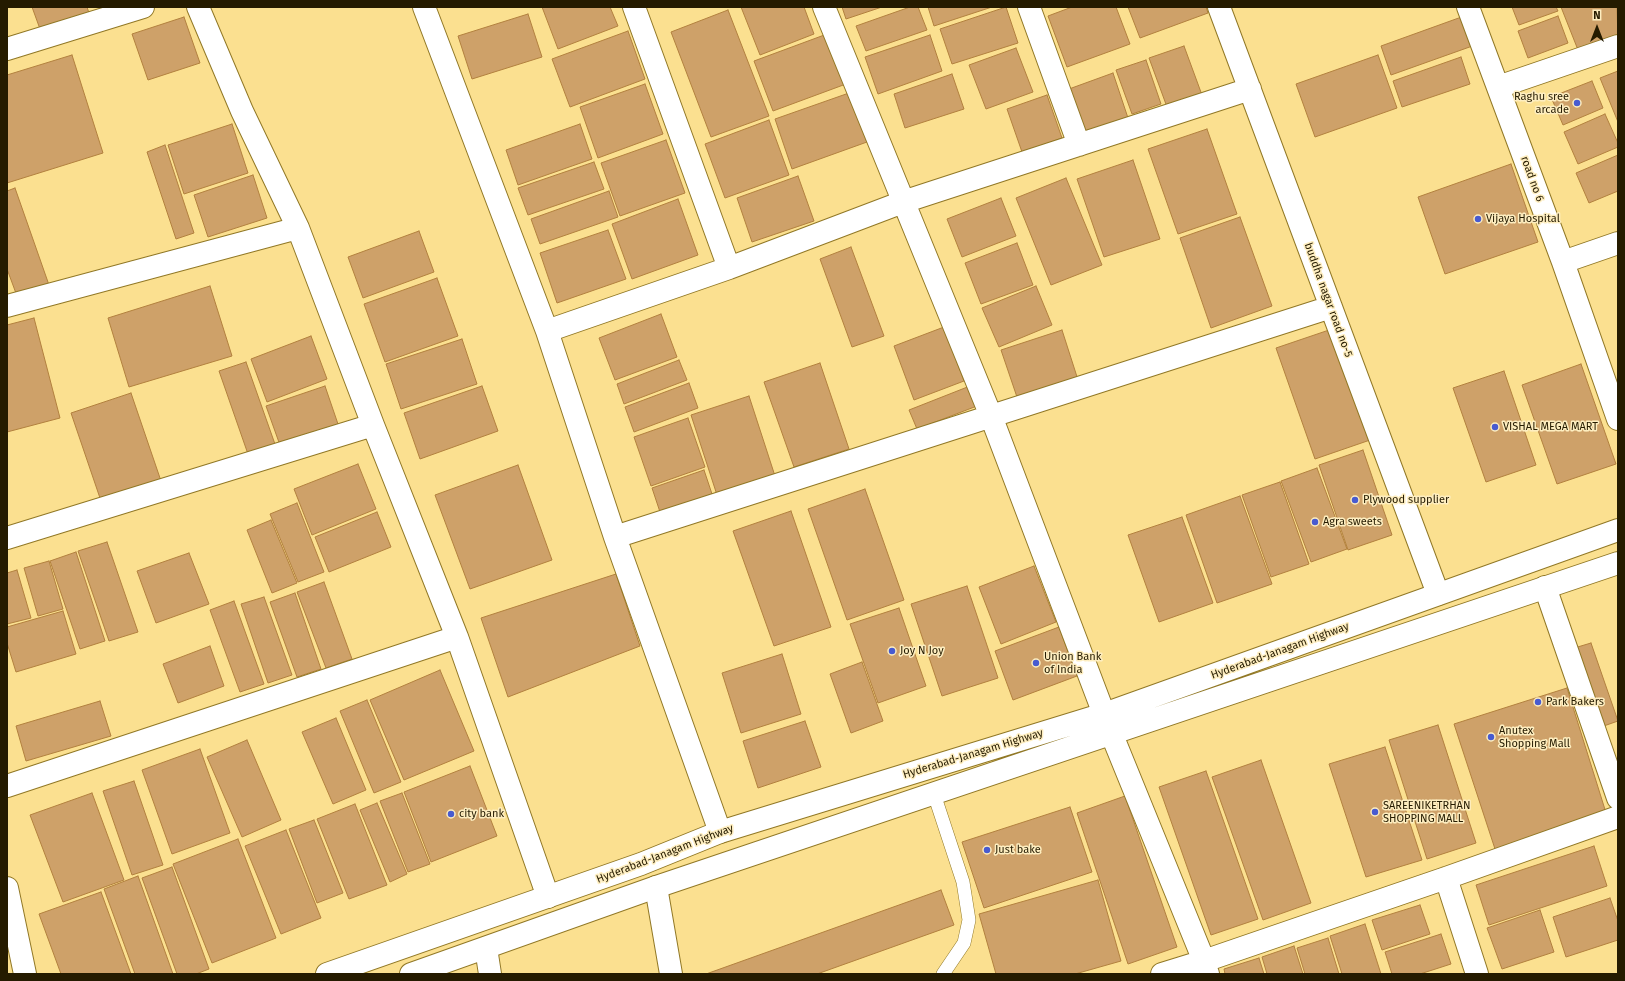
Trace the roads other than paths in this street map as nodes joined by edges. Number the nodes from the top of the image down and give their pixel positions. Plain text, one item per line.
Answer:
1 (143, 7) edge
2 (198, 7) edge
3 (424, 7) edge
4 (634, 7) edge
5 (824, 7) edge
6 (1029, 7) edge
7 (1219, 7) edge
8 (1468, 7) edge
9 (1618, 46) edge
10 (7, 49) edge
11 (1498, 87) junction
12 (1250, 89) junction
13 (1080, 145) junction
14 (903, 202) junction
15 (298, 228) junction
16 (1618, 243) edge
17 (1563, 262) junction
18 (729, 268) junction
19 (7, 306) edge
20 (1331, 307) junction
21 (547, 331) junction
22 (991, 416) junction
23 (1618, 419) edge
24 (372, 425) junction
25 (1618, 530) edge
26 (615, 537) junction
27 (7, 538) edge
28 (1618, 563) edge
29 (1545, 588) junction
30 (1438, 594) junction
31 (457, 637) junction
32 (1104, 714) junction
33 (1112, 735) junction
34 (7, 786) edge
35 (934, 794) junction
36 (1618, 798) edge
37 (1618, 817) edge
38 (720, 832) junction
39 (1446, 878) junction
40 (656, 887) junction
41 (7, 888) edge
42 (548, 898) junction
43 (486, 948) junction
44 (1206, 968) edge
45 (25, 974) edge
46 (327, 974) edge
47 (411, 974) edge
48 (490, 974) edge
49 (671, 974) edge
50 (943, 974) edge
51 (1162, 974) edge
52 (1477, 974) edge

1 - 10 main road
2 - 15 main road
3 - 21 main road
4 - 18 main road
5 - 14 main road
6 - 13 main road
7 - 12 main road, buddha nagar road no-5
8 - 11 main road, road no 6
9 - 11 main road
11 - 17 main road, road no 6
12 - 13 main road
12 - 20 main road, buddha nagar road no-5
13 - 14 main road
14 - 18 main road
14 - 22 main road
15 - 19 main road
15 - 24 main road
16 - 17 main road
17 - 23 main road, road no 6
18 - 21 main road
20 - 22 main road
20 - 30 main road, buddha nagar road no-5
21 - 26 main road
22 - 26 main road
22 - 32 main road
24 - 27 main road
24 - 31 main road
25 - 30 main road, Hyderabad-Janagam Highway
26 - 38 main road
28 - 29 main road
29 - 33 main road
29 - 36 main road
30 - 32 main road, Hyderabad-Janagam Highway
31 - 34 main road
31 - 42 main road
32 - 38 main road, Hyderabad-Janagam Highway
33 - 35 main road
33 - 44 main road
35 - 40 main road
35 - 50 lane
37 - 39 main road
38 - 42 main road, Hyderabad-Janagam Highway
39 - 44 main road
39 - 52 main road
40 - 43 main road
40 - 49 main road
41 - 45 main road
42 - 46 main road, Hyderabad-Janagam Highway
43 - 47 main road
43 - 48 main road
44 - 51 main road

